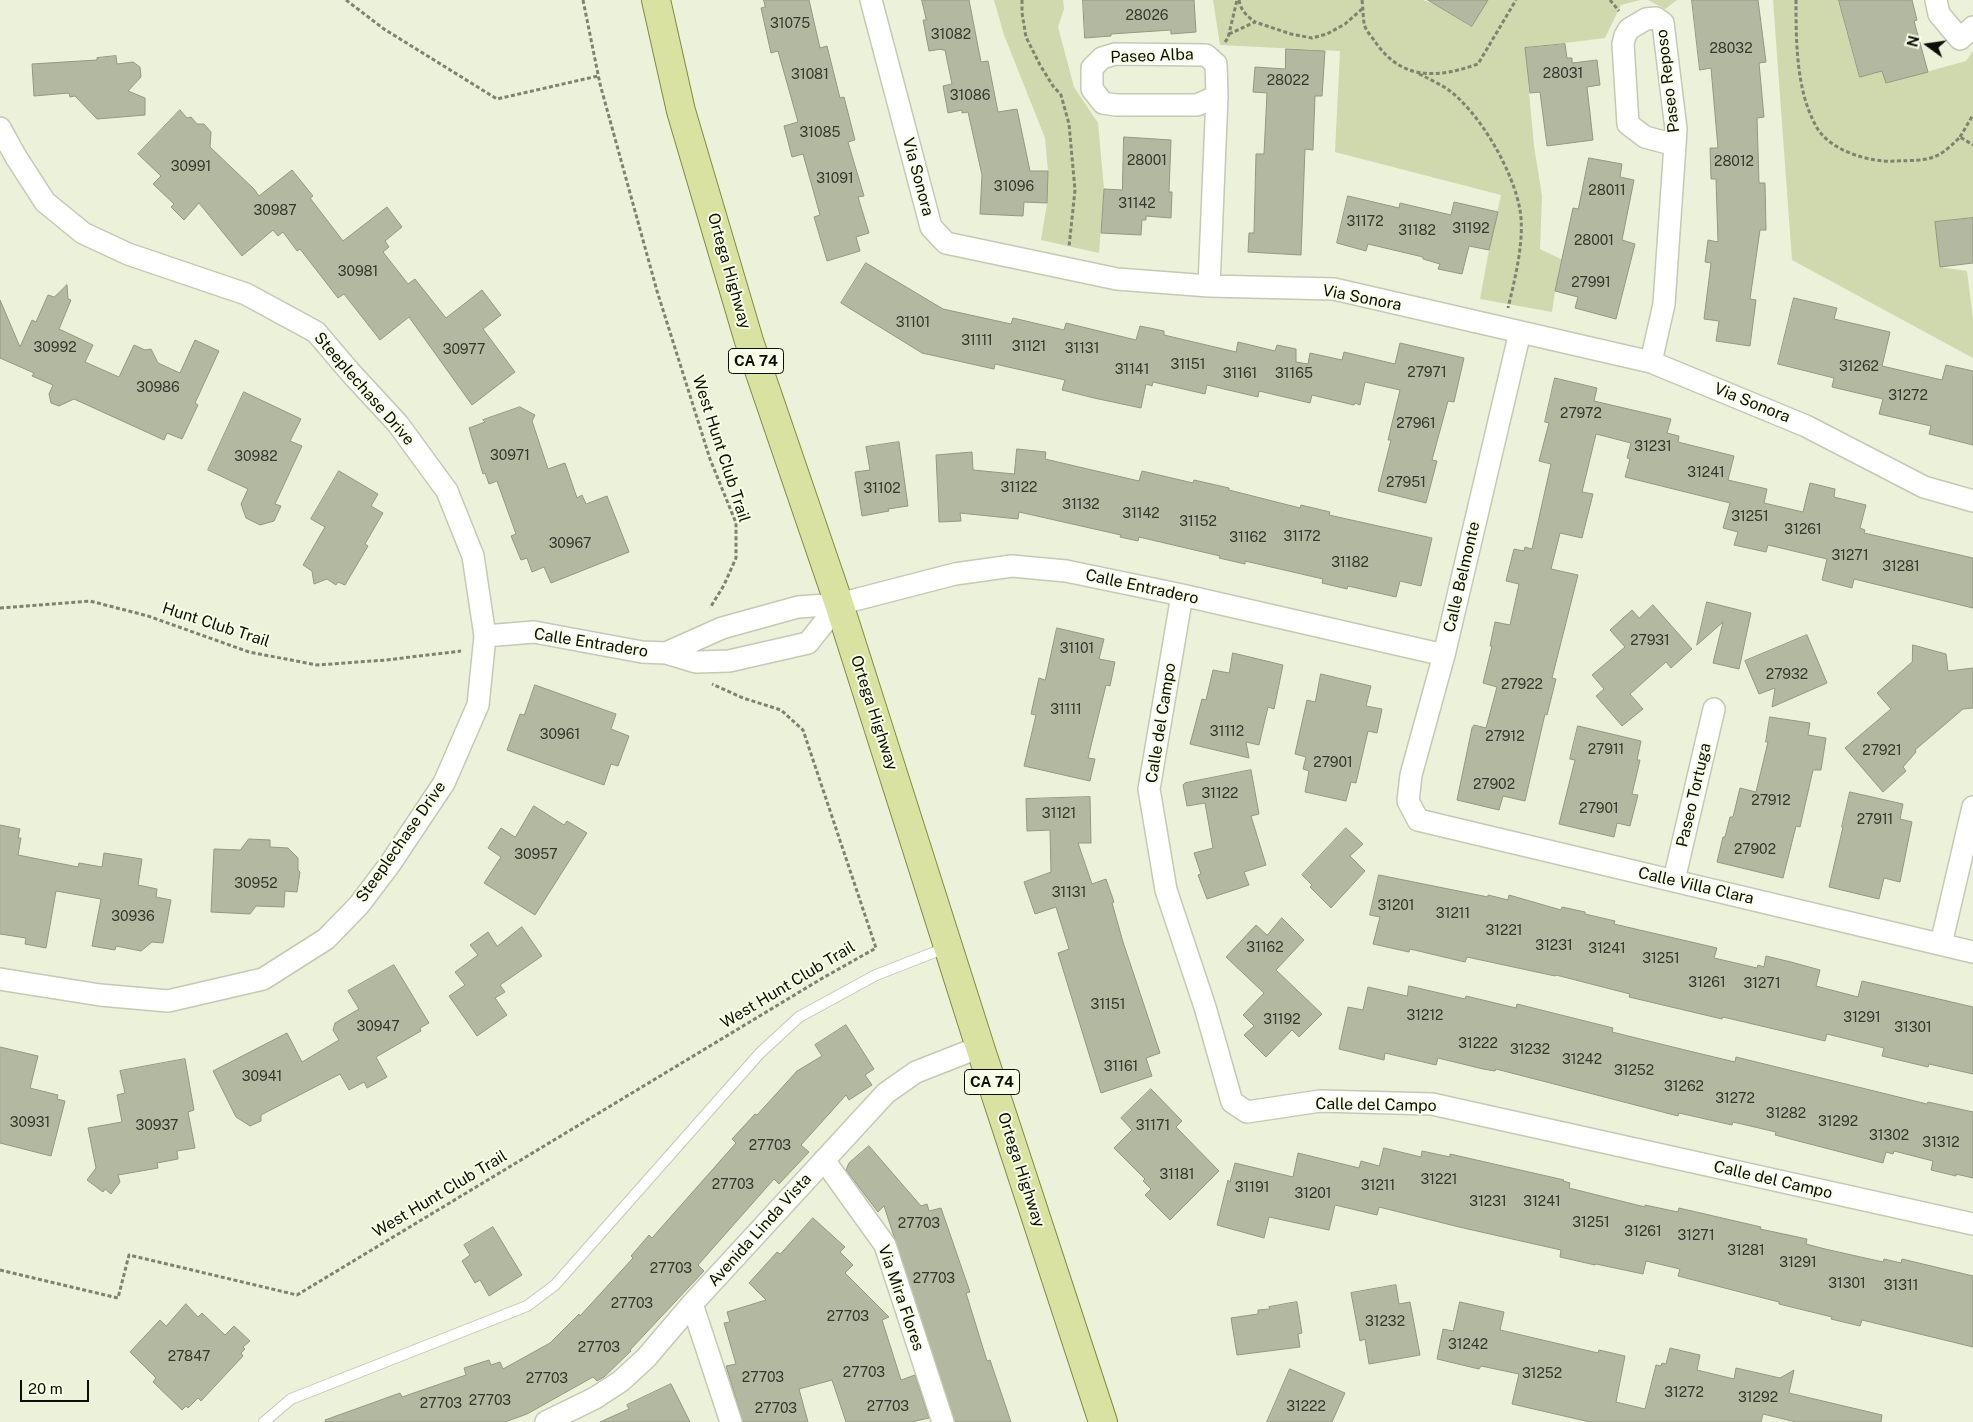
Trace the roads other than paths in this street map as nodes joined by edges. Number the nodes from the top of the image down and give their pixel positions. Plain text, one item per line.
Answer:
1 (656, 0) edge
2 (871, 0) edge
3 (1936, 0) edge
4 (1973, 27) edge
5 (1217, 96) junction
6 (0, 128) edge
7 (1675, 145) junction
8 (1209, 286) junction
9 (1511, 330) junction
10 (1651, 362) junction
11 (1973, 501) edge
12 (1182, 595) junction
13 (839, 604) junction
14 (714, 622) junction
15 (485, 641) junction
16 (666, 653) junction
17 (1444, 655) junction
18 (728, 661) junction
19 (1714, 709) dead end
20 (1973, 807) edge
21 (1418, 820) joint
22 (1674, 880) junction
23 (1941, 944) junction
24 (949, 947) junction
25 (1973, 952) edge
26 (0, 979) edge
27 (980, 1047) junction
28 (824, 1160) junction
29 (1973, 1224) edge
30 (692, 1304) junction
31 (264, 1422) edge
32 (546, 1422) edge
33 (731, 1422) edge
34 (943, 1422) edge
35 (1103, 1422) edge

1 - 13 main road, Ortega Highway / CA 74
2 - 8 street, Via Sonora
3 - 4 street
5 - 5 street, Paseo Alba
5 - 8 street, Paseo Alba
6 - 15 street, Steeplechase Drive
7 - 7 street, Paseo Reposo
7 - 10 street, Paseo Reposo
8 - 9 street, Via Sonora
9 - 10 street, Via Sonora
9 - 17 street, Calle Belmonte
10 - 11 street, Via Sonora
12 - 13 street, Calle Entradero
12 - 17 street, Calle Entradero
12 - 29 street, Calle del Campo
13 - 14 street, Calle Entradero
13 - 18 street, Calle Entradero
13 - 24 main road, Ortega Highway / CA 74
14 - 16 street, Calle Entradero
14 - 18 street
15 - 16 street, Calle Entradero
15 - 26 street, Steeplechase Drive
16 - 18 street, Calle Entradero
17 - 21 street, Calle Belmonte
19 - 22 street, Paseo Tortuga
20 - 23 street
21 - 22 street, Calle Villa Clara
22 - 23 street, Calle Villa Clara
23 - 25 street, Calle Villa Clara
24 - 27 main road, Ortega Highway / CA 74
24 - 31 lane
27 - 28 street, Avenida Linda Vista
27 - 35 main road, Ortega Highway / CA 74
28 - 30 street, Avenida Linda Vista
28 - 34 street, Via Mira Flores
30 - 32 street, Avenida Linda Vista
30 - 33 street

